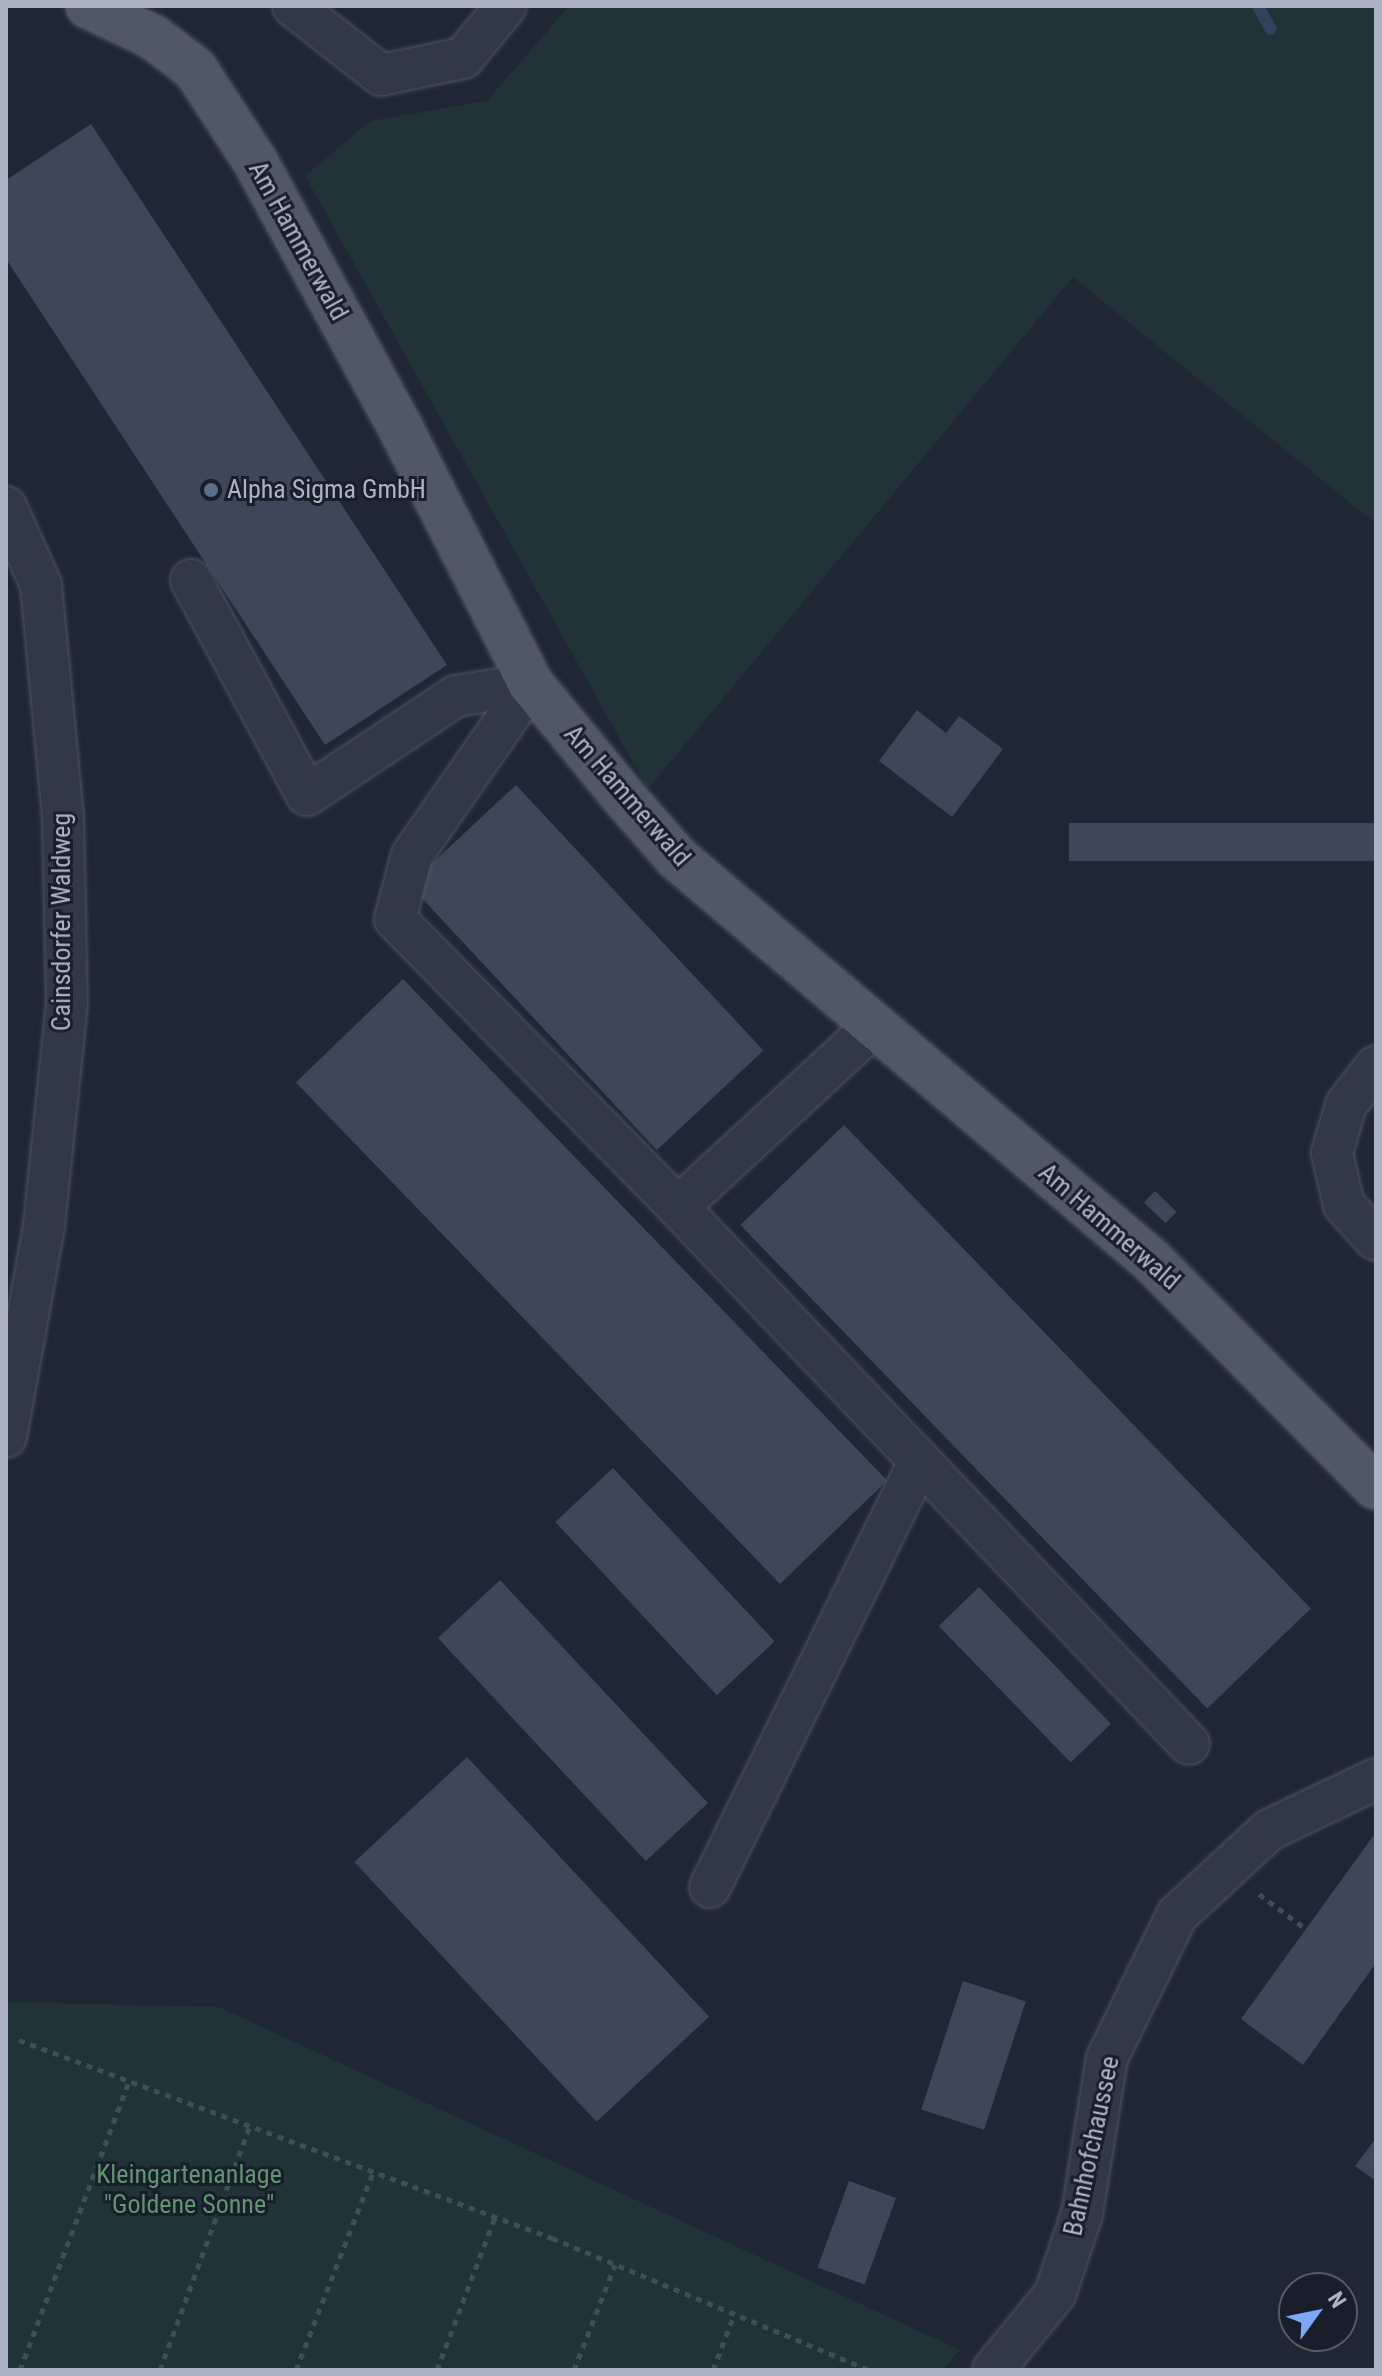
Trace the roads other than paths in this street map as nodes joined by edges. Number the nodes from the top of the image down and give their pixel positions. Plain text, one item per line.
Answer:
1 (88, 6) edge
2 (293, 6) edge
3 (506, 6) edge
4 (6, 507) edge
5 (191, 580) dead end
6 (531, 684) junction
7 (875, 1025) junction
8 (1376, 1066) edge
9 (678, 1207) junction
10 (1376, 1240) edge
11 (6, 1437) edge
12 (920, 1461) junction
13 (1376, 1487) edge
14 (1189, 1744) dead end
15 (1376, 1779) edge
16 (710, 1887) dead end
17 (993, 2370) edge

1 - 6 main road, Am Hammerwald
2 - 3 street
4 - 11 street, Cainsdorfer Waldweg
5 - 6 street
6 - 7 main road, Am Hammerwald
6 - 9 street
7 - 9 street
7 - 13 main road, Am Hammerwald
8 - 10 street
9 - 12 street
12 - 14 street
12 - 16 street
15 - 17 street, Bahnhofchaussee

